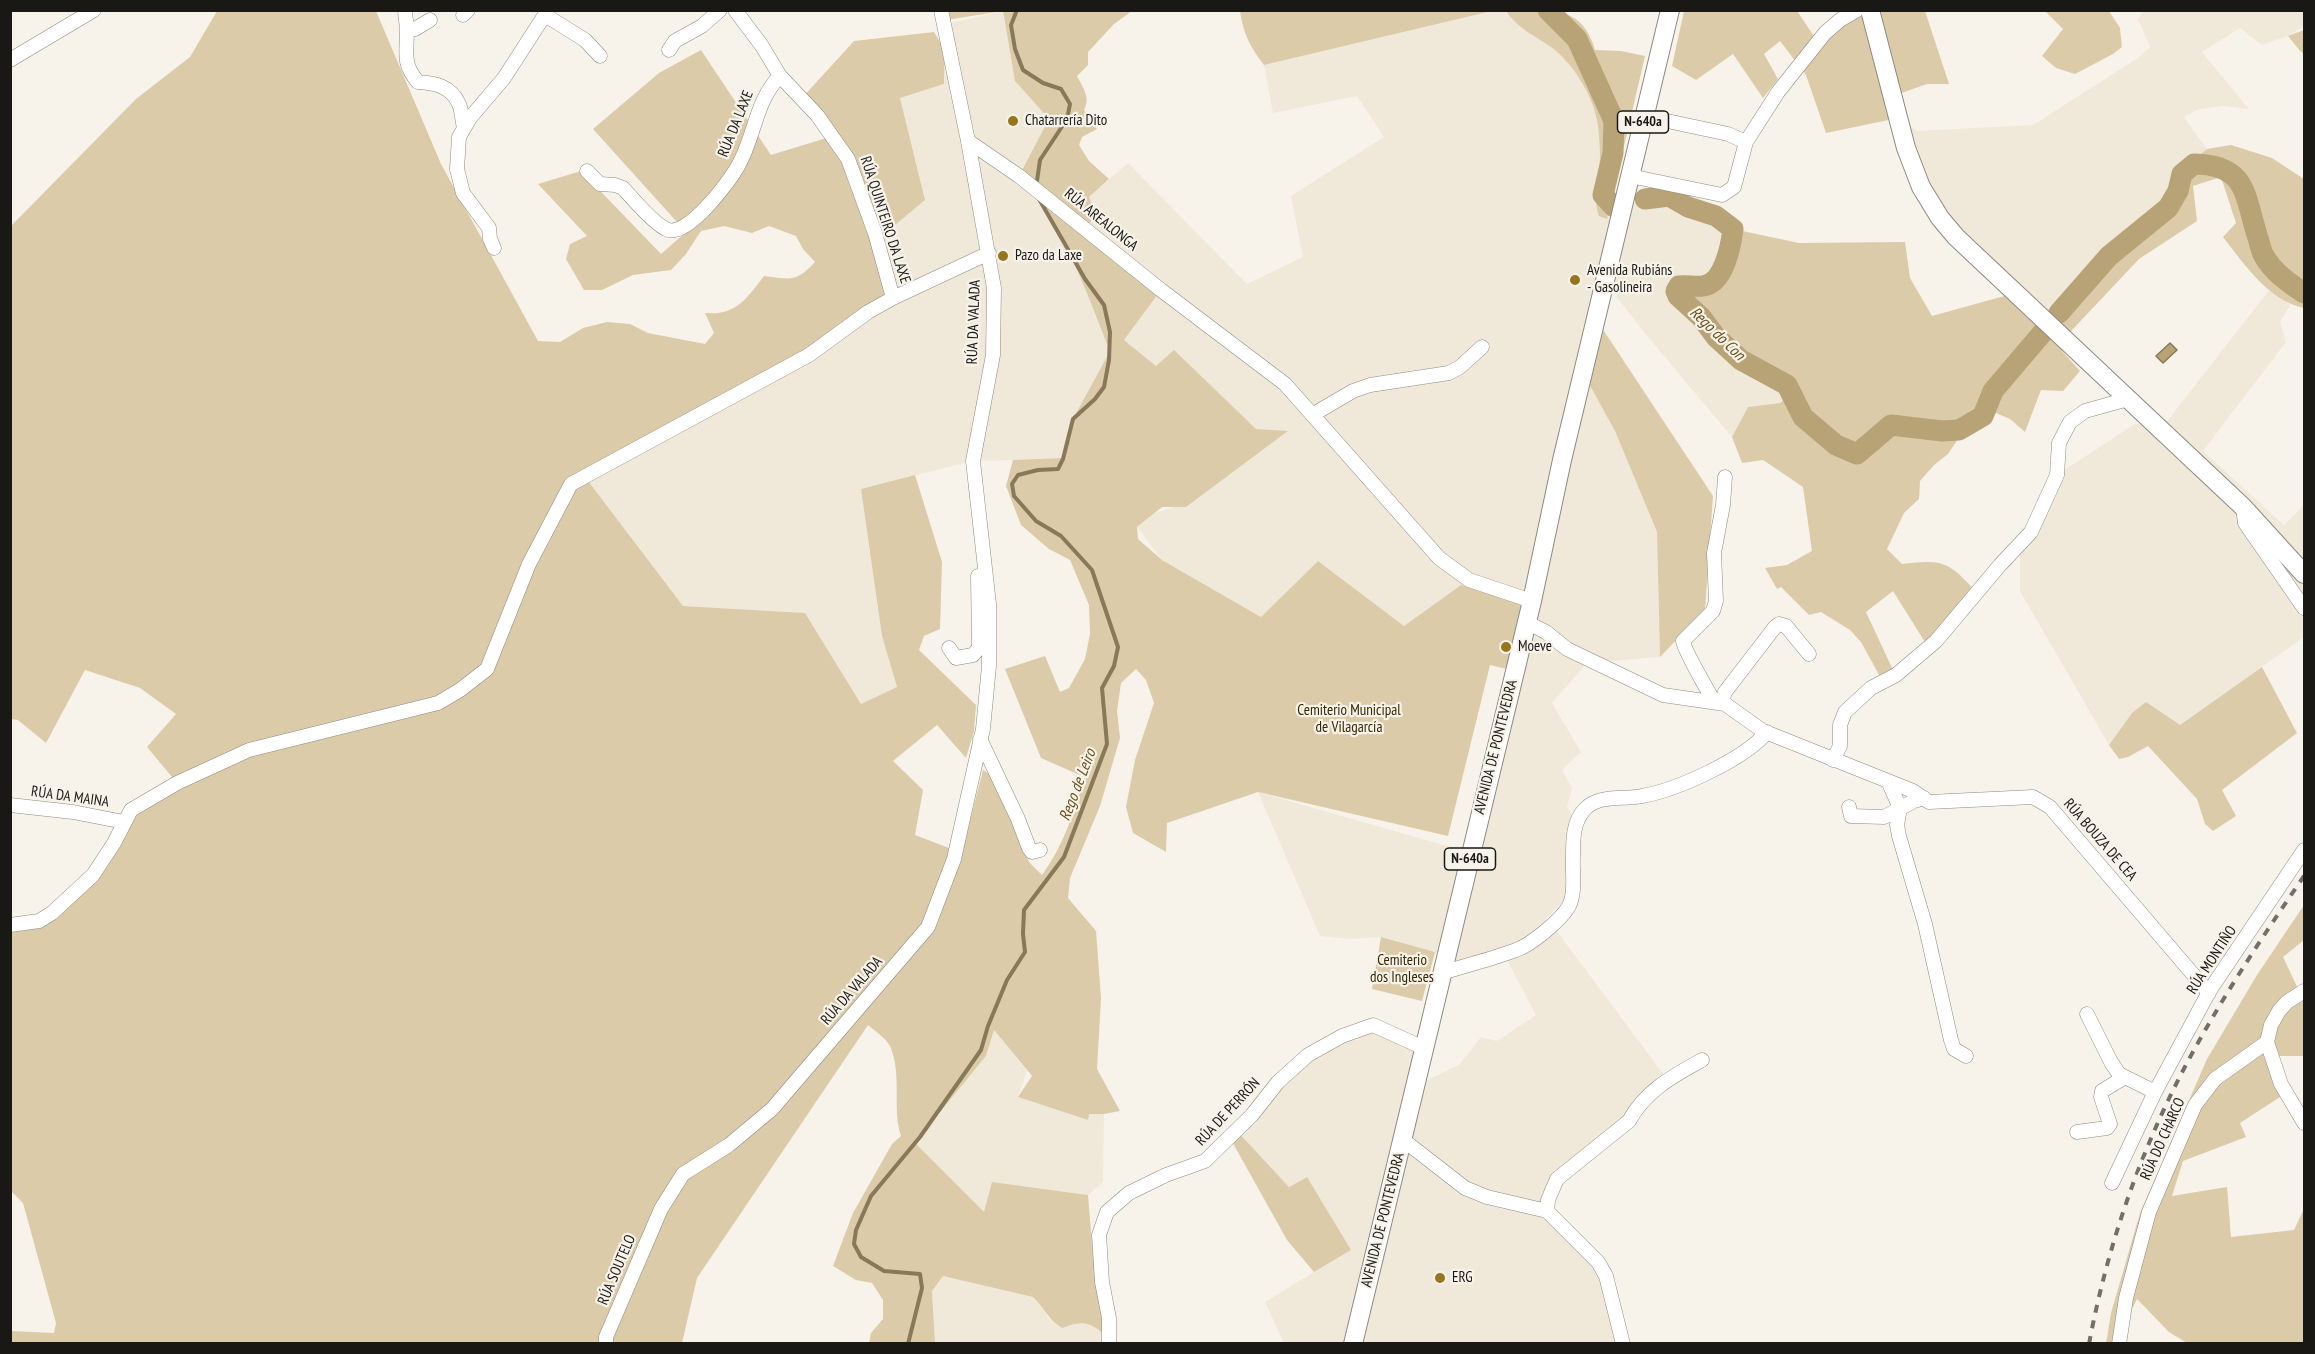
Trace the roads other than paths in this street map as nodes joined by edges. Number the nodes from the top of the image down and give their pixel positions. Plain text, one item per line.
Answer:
1 (94, 10) edge
2 (405, 10) edge
3 (720, 10) edge
4 (735, 10) edge
5 (940, 10) edge
6 (1670, 10) edge
7 (1870, 10) edge
8 (1850, 12) edge
9 (546, 13) edge
10 (430, 20) dead end
11 (407, 29) junction
12 (669, 50) dead end
13 (600, 56) dead end
14 (10, 60) edge
15 (780, 76) junction
16 (1644, 116) junction
17 (464, 128) junction
18 (968, 141) junction
19 (1746, 142) junction
20 (587, 171) dead end
21 (1630, 176) junction
22 (494, 248) dead end
23 (989, 253) junction
24 (893, 298) junction
25 (1482, 347) dead end
26 (2128, 399) junction
27 (1312, 415) junction
28 (1725, 477) dead end
29 (2243, 507) junction
30 (982, 541) junction
31 (2304, 574) edge
32 (1532, 601) junction
33 (2304, 608) edge
34 (1526, 622) junction
35 (949, 648) dead end
36 (1809, 654) dead end
37 (1720, 703) junction
38 (1767, 732) junction
39 (981, 739) junction
40 (1833, 760) junction
41 (1888, 781) junction
42 (1924, 798) junction
43 (10, 805) edge
44 (1849, 807) dead end
45 (1900, 808) junction
46 (124, 822) junction
47 (1040, 850) dead end
48 (2304, 850) edge
49 (10, 925) edge
50 (1442, 973) junction
51 (2304, 991) edge
52 (2209, 993) junction
53 (2087, 1014) dead end
54 (2267, 1042) junction
55 (1424, 1048) junction
56 (1966, 1056) dead end
57 (1702, 1060) dead end
58 (2126, 1077) junction
59 (2156, 1092) junction
60 (2304, 1123) edge
61 (2077, 1132) dead end
62 (1402, 1139) junction
63 (2112, 1183) dead end
64 (661, 1209) joint
65 (1547, 1211) junction
66 (606, 1344) edge
67 (1108, 1344) edge
68 (1353, 1344) edge
69 (1623, 1344) edge
70 (2119, 1344) edge

1 - 14 street
2 - 11 street
3 - 12 street
4 - 15 street, RÚA QUINTEIRO DA LAXE
5 - 18 street
6 - 16 main road, AVENIDA DE PONTEVEDRA / N-640a
7 - 26 main road
8 - 19 street
9 - 13 street
9 - 17 street
10 - 11 street
11 - 17 street
15 - 20 street, RÚA DA LAXE
15 - 24 street, RÚA QUINTEIRO DA LAXE
16 - 19 street
16 - 21 main road, AVENIDA DE PONTEVEDRA / N-640a
17 - 22 street
18 - 23 street, RÚA DA VALADA
18 - 27 street, RÚA AREALONGA
19 - 21 street
21 - 32 main road, AVENIDA DE PONTEVEDRA / N-640a
23 - 24 street
23 - 30 street, RÚA DA VALADA
24 - 46 street
25 - 27 street
26 - 29 main road
26 - 40 street
27 - 32 street, RÚA AREALONGA
28 - 37 street
29 - 31 main road
29 - 33 street
30 - 35 street, RÚA DA VALADA
30 - 39 street, RÚA DA VALADA
32 - 34 main road, AVENIDA DE PONTEVEDRA / N-640a
34 - 37 street, RÚA BOUZA DE CEA
34 - 50 main road, AVENIDA DE PONTEVEDRA / N-640a
36 - 37 street
37 - 38 street, RÚA BOUZA DE CEA
38 - 40 street, RÚA BOUZA DE CEA
38 - 50 street
39 - 47 street
39 - 64 street, RÚA DA VALADA
40 - 41 street, RÚA BOUZA DE CEA
41 - 42 street, RÚA BOUZA DE CEA
41 - 45 street
42 - 45 street, RÚA BOUZA DE CEA
42 - 52 street, RÚA BOUZA DE CEA
43 - 46 street, RÚA DA MAINA
44 - 45 street, RÚA BOUZA DE CEA
45 - 56 street
46 - 49 street
48 - 52 street, RÚA MONTIÑO
50 - 55 main road, AVENIDA DE PONTEVEDRA / N-640a
51 - 54 street
52 - 59 street, RÚA MONTIÑO
53 - 58 street
54 - 60 street
54 - 70 street, RÚA DO CHARCO
55 - 62 main road, AVENIDA DE PONTEVEDRA / N-640a
55 - 67 street, RÚA DE PERRÓN
57 - 65 street
58 - 59 street
58 - 61 street
59 - 63 street, RÚA MONTIÑO
62 - 65 street
62 - 68 main road, AVENIDA DE PONTEVEDRA / N-640a
64 - 66 street, RÚA SOUTELO
65 - 69 street

